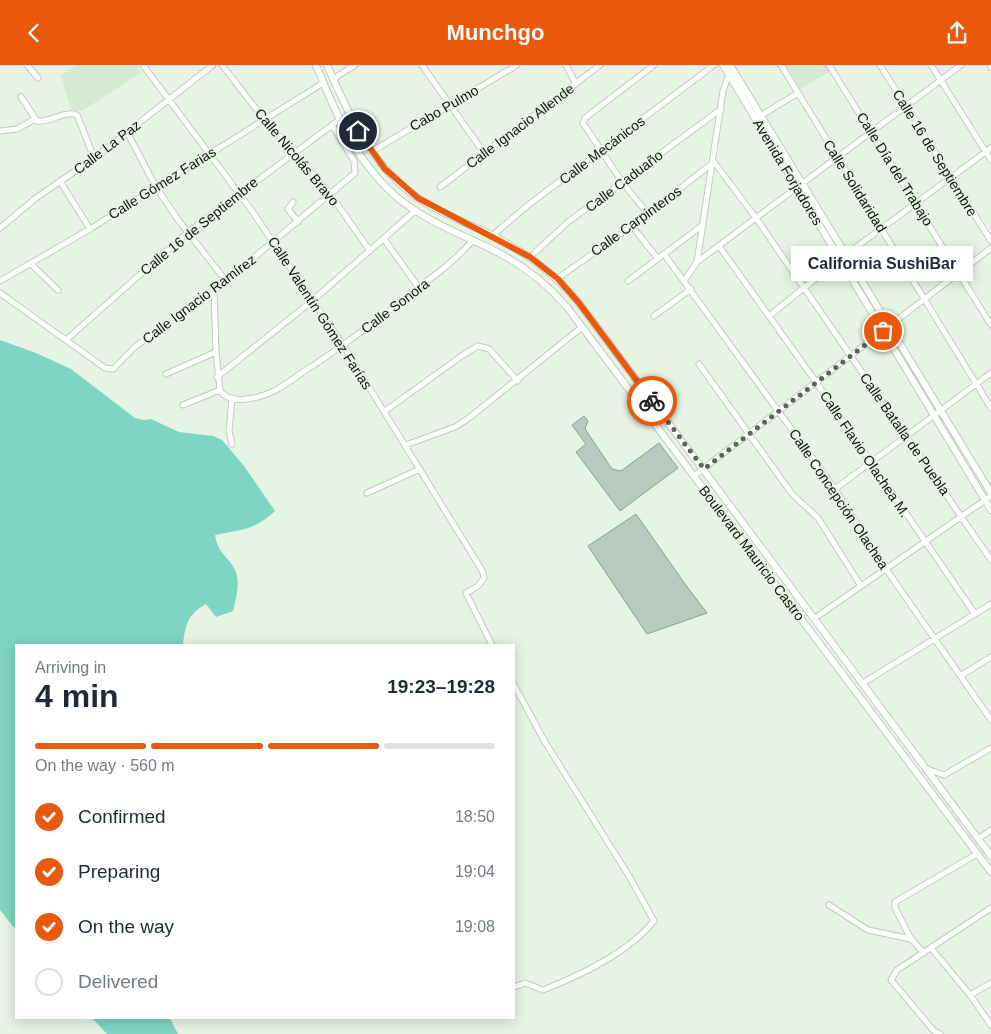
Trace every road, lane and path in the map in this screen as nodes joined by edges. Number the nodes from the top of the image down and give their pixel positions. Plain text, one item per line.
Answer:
1 (28, 65) edge
2 (142, 65) edge
3 (213, 65) edge
4 (222, 65) edge
5 (316, 65) edge
6 (327, 65) edge
7 (356, 65) edge
8 (422, 65) edge
9 (517, 65) edge
10 (566, 65) edge
11 (600, 65) edge
12 (654, 65) edge
13 (714, 65) edge
14 (723, 65) edge
15 (730, 65) edge
16 (781, 65) edge
17 (830, 65) edge
18 (880, 65) edge
19 (931, 65) edge
20 (961, 65) edge
21 (729, 74) junction
22 (38, 78) dead end
23 (333, 79) junction
24 (940, 81) junction
25 (323, 83) junction
26 (576, 83) junction
27 (798, 93) junction
28 (21, 97) dead end
29 (169, 99) junction
30 (448, 104) junction
31 (906, 107) junction
32 (722, 109) junction
33 (760, 116) junction
34 (35, 119) junction
35 (264, 119) junction
36 (339, 120) junction
37 (332, 125) junction
38 (0, 131) edge
39 (127, 132) junction
40 (872, 132) junction
41 (991, 148) edge
42 (602, 150) junction
43 (371, 151) junction
44 (986, 152) junction
45 (209, 153) junction
46 (293, 153) junction
47 (484, 153) junction
48 (94, 158) junction
49 (837, 158) junction
50 (991, 160) edge
51 (714, 162) junction
52 (951, 178) junction
53 (60, 181) junction
54 (622, 182) junction
55 (800, 186) junction
56 (156, 187) junction
57 (440, 187) dead end
58 (239, 193) junction
59 (330, 194) junction
60 (293, 202) dead end
61 (916, 203) junction
62 (416, 210) junction
63 (648, 214) junction
64 (756, 218) junction
65 (298, 221) junction
66 (703, 225) junction
67 (632, 226) junction
68 (0, 228) edge
69 (90, 229) junction
70 (882, 229) junction
71 (188, 232) junction
72 (492, 236) junction
73 (384, 239) junction
74 (473, 240) junction
75 (991, 241) edge
76 (274, 242) junction
77 (719, 246) junction
78 (991, 248) edge
79 (370, 251) junction
80 (664, 254) junction
81 (530, 257) junction
82 (843, 257) junction
83 (658, 259) junction
84 (697, 262) junction
85 (31, 264) junction
86 (959, 273) junction
87 (558, 279) junction
88 (0, 281) edge
89 (226, 281) junction
90 (628, 281) dead end
91 (684, 281) junction
92 (419, 288) junction
93 (804, 288) junction
94 (691, 289) junction
95 (58, 291) dead end
96 (214, 291) junction
97 (0, 293) edge
98 (924, 299) junction
99 (312, 301) junction
100 (654, 316) dead end
101 (769, 316) junction
102 (991, 325) edge
103 (582, 327) junction
104 (885, 328) junction
105 (66, 340) junction
106 (595, 343) junction
107 (344, 345) junction
108 (216, 352) junction
109 (616, 352) junction
110 (850, 356) junction
111 (699, 364) dead end
112 (991, 373) edge
113 (166, 374) dead end
114 (218, 377) junction
115 (518, 381) junction
116 (816, 382) junction
117 (976, 384) junction
118 (220, 390) junction
119 (232, 399) junction
120 (182, 405) dead end
121 (991, 408) edge
122 (385, 411) junction
123 (779, 411) junction
124 (937, 413) junction
125 (750, 433) junction
126 (905, 435) junction
127 (232, 443) dead end
128 (406, 445) junction
129 (870, 462) junction
130 (420, 469) junction
131 (704, 469) junction
132 (695, 475) junction
133 (835, 489) junction
134 (367, 493) dead end
135 (989, 496) edge
136 (991, 510) edge
137 (962, 516) junction
138 (924, 542) junction
139 (991, 560) edge
140 (886, 569) junction
141 (861, 586) junction
142 (991, 604) edge
143 (975, 614) junction
144 (815, 619) junction
145 (935, 639) junction
146 (492, 644) edge
147 (991, 657) edge
148 (960, 676) junction
149 (863, 683) junction
150 (515, 687) edge
151 (991, 720) edge
152 (991, 748) edge
153 (927, 769) junction
154 (991, 830) edge
155 (978, 839) junction
156 (977, 854) junction
157 (991, 856) edge
158 (991, 872) edge
159 (829, 905) dead end
160 (991, 908) edge
161 (910, 939) junction
162 (931, 948) junction
163 (924, 953) junction
164 (991, 983) edge
165 (515, 987) edge
166 (970, 995) junction
167 (991, 1025) edge
168 (940, 1034) edge

1 - 22 street
2 - 29 street, Calle Valentín Gómez Farías
3 - 29 street, Calle La Paz
4 - 35 street, Calle Nicolás Bravo
5 - 25 main road, Boulevard Mauricio Castro
6 - 23 main road, Boulevard Mauricio Castro
7 - 23 street
8 - 30 street
9 - 30 street, Cabo Pulmo
10 - 26 street
11 - 26 street, Calle Ignacio Allende
12 - 42 street
13 - 42 street, Calle Mecánicos
14 - 21 main road, Avenida Forjadores
15 - 33 main road, Avenida Forjadores
16 - 27 street, Calle Solidaridad
17 - 40 street, Calle Día del Trabajo
18 - 31 street, Calle 16 de Septiembre
19 - 24 street
20 - 24 street
21 - 32 street
21 - 55 main road, Avenida Forjadores
23 - 43 main road, Boulevard Mauricio Castro
24 - 31 street
24 - 44 street
25 - 35 street, Calle Gómez Farias
25 - 36 main road, Boulevard Mauricio Castro
26 - 47 street, Calle Ignacio Allende
27 - 33 street
27 - 49 street, Calle Solidaridad
28 - 34 street
29 - 39 street, Calle La Paz
29 - 45 street, Calle Valentín Gómez Farías
30 - 43 street, Cabo Pulmo
30 - 47 street
31 - 40 street
31 - 52 street, Calle 16 de Septiembre
32 - 51 street
32 - 54 street, Calle Caduaño
33 - 55 main road, Avenida Forjadores
34 - 38 street
34 - 48 street
35 - 45 street, Calle Gómez Farias
35 - 46 street, Calle Nicolás Bravo
36 - 37 street, Calle 16 de Septiembre
36 - 62 main road, Boulevard Mauricio Castro
37 - 46 street, Calle 16 de Septiembre
37 - 59 street, Calle Ignacio Ramírez
39 - 48 street, Calle La Paz
39 - 56 street
40 - 49 street
40 - 61 street, Calle Día del Trabajo
41 - 44 street
42 - 54 street
42 - 72 street, Calle Mecánicos
43 - 72 main road, Boulevard Mauricio Castro
44 - 50 street
44 - 52 street
45 - 56 street, Calle Gómez Farias
45 - 58 street, Calle Valentín Gómez Farías
46 - 58 street, Calle 16 de Septiembre
46 - 59 street, Calle Nicolás Bravo
47 - 57 street, Calle Ignacio Allende
48 - 53 street, Calle La Paz
49 - 55 street
49 - 70 street, Calle Solidaridad
51 - 63 street, Calle Carpinteros
51 - 64 street, Calle Batalla de Puebla
51 - 66 street
52 - 61 street
52 - 75 street, Calle 16 de Septiembre
53 - 68 street, Calle La Paz
53 - 69 street
54 - 63 street
54 - 81 street, Calle Caduaño
55 - 64 street
55 - 82 main road, Avenida Forjadores
56 - 69 street, Calle Gómez Farias
56 - 71 street
58 - 71 street, Calle 16 de Septiembre
58 - 76 street, Calle Valentín Gómez Farías
59 - 65 street, Calle Ignacio Ramírez
59 - 79 street, Calle Nicolás Bravo
60 - 65 street
61 - 70 street
61 - 86 street, Calle Día del Trabajo
62 - 73 street
62 - 74 main road, Boulevard Mauricio Castro
63 - 67 street, Calle Carpinteros
64 - 77 street
64 - 93 street, Calle Batalla de Puebla
65 - 76 street, Calle Ignacio Ramírez
66 - 80 street
66 - 84 street
67 - 83 street
67 - 87 street, Calle Carpinteros
69 - 85 street, Calle Gómez Farias
70 - 82 street
70 - 98 street, Calle Solidaridad
71 - 89 street
71 - 105 street, Calle 16 de Septiembre
72 - 81 main road, Boulevard Mauricio Castro
73 - 79 street
73 - 92 street
74 - 92 street, Calle Sonora
74 - 103 main road, Boulevard Mauricio Castro
76 - 89 street, Calle Ignacio Ramírez
76 - 99 street, Calle Valentín Gómez Farías
77 - 84 street
77 - 101 street, Calle Flavio Olachea M.
78 - 86 street
79 - 99 street
80 - 83 street
80 - 91 street, Calle Concepción Olachea
81 - 87 main road, Boulevard Mauricio Castro
82 - 93 street
82 - 104 main road, Avenida Forjadores
83 - 90 street
84 - 91 street
85 - 88 street, Calle Gómez Farias
85 - 95 street
86 - 98 street
86 - 102 street, Calle Día del Trabajo
87 - 109 main road, Boulevard Mauricio Castro
89 - 96 street, Calle Ignacio Ramírez
91 - 94 street, Calle Concepción Olachea
92 - 107 street, Calle Sonora
93 - 101 street
93 - 110 street, Calle Batalla de Puebla
94 - 100 street
94 - 123 street, Calle Concepción Olachea
96 - 105 street, Calle Ignacio Ramírez
96 - 108 street
97 - 105 street
98 - 104 street
98 - 117 street, Calle Solidaridad
99 - 107 street, Calle Valentín Gómez Farías
99 - 114 street
101 - 116 street, Calle Flavio Olachea M.
103 - 106 main road, Boulevard Mauricio Castro
103 - 115 street
104 - 110 street
104 - 124 main road, Avenida Forjadores
106 - 109 main road
106 - 132 main road, Boulevard Mauricio Castro
107 - 119 street, Calle Sonora
107 - 122 street, Calle Valentín Gómez Farías
108 - 113 street
108 - 114 street
109 - 131 main road, Boulevard Mauricio Castro
110 - 116 street
110 - 126 street, Calle Batalla de Puebla
111 - 125 street
112 - 117 street
114 - 118 street
115 - 122 street
115 - 128 street
116 - 123 street
116 - 129 street, Calle Flavio Olachea M.
117 - 121 street, Calle Solidaridad
117 - 124 street
118 - 119 street
118 - 120 street
119 - 127 street
122 - 128 street, Calle Valentín Gómez Farías
123 - 125 street
123 - 133 street, Calle Concepción Olachea
124 - 126 street
124 - 135 main road, Avenida Forjadores
125 - 131 street
125 - 141 street
126 - 129 street
126 - 137 street, Calle Batalla de Puebla
128 - 130 street, Calle Valentín Gómez Farías
129 - 133 street
129 - 138 street, Calle Flavio Olachea M.
130 - 134 street
130 - 146 street, Calle Valentín Gómez Farías
131 - 132 street
131 - 144 main road, Boulevard Mauricio Castro
132 - 156 main road, Boulevard Mauricio Castro
133 - 140 street, Calle Concepción Olachea
135 - 136 main road, Avenida Forjadores
135 - 137 street
137 - 138 street
137 - 139 street, Calle Batalla de Puebla
138 - 140 street
138 - 143 street, Calle Flavio Olachea M.
140 - 141 street
140 - 145 street, Calle Concepción Olachea
141 - 144 street
142 - 143 street
143 - 145 street
144 - 149 main road, Boulevard Mauricio Castro
145 - 148 street, Calle Concepción Olachea
145 - 149 street
147 - 148 street
148 - 151 street, Calle Concepción Olachea
149 - 153 main road, Boulevard Mauricio Castro
150 - 165 street
152 - 153 street
153 - 155 main road, Boulevard Mauricio Castro
154 - 155 street
155 - 157 main road, Boulevard Mauricio Castro
156 - 158 main road, Boulevard Mauricio Castro
156 - 161 street
159 - 161 street
160 - 162 street
161 - 163 street
162 - 163 street
162 - 166 street
163 - 168 street
164 - 166 street
166 - 167 street

